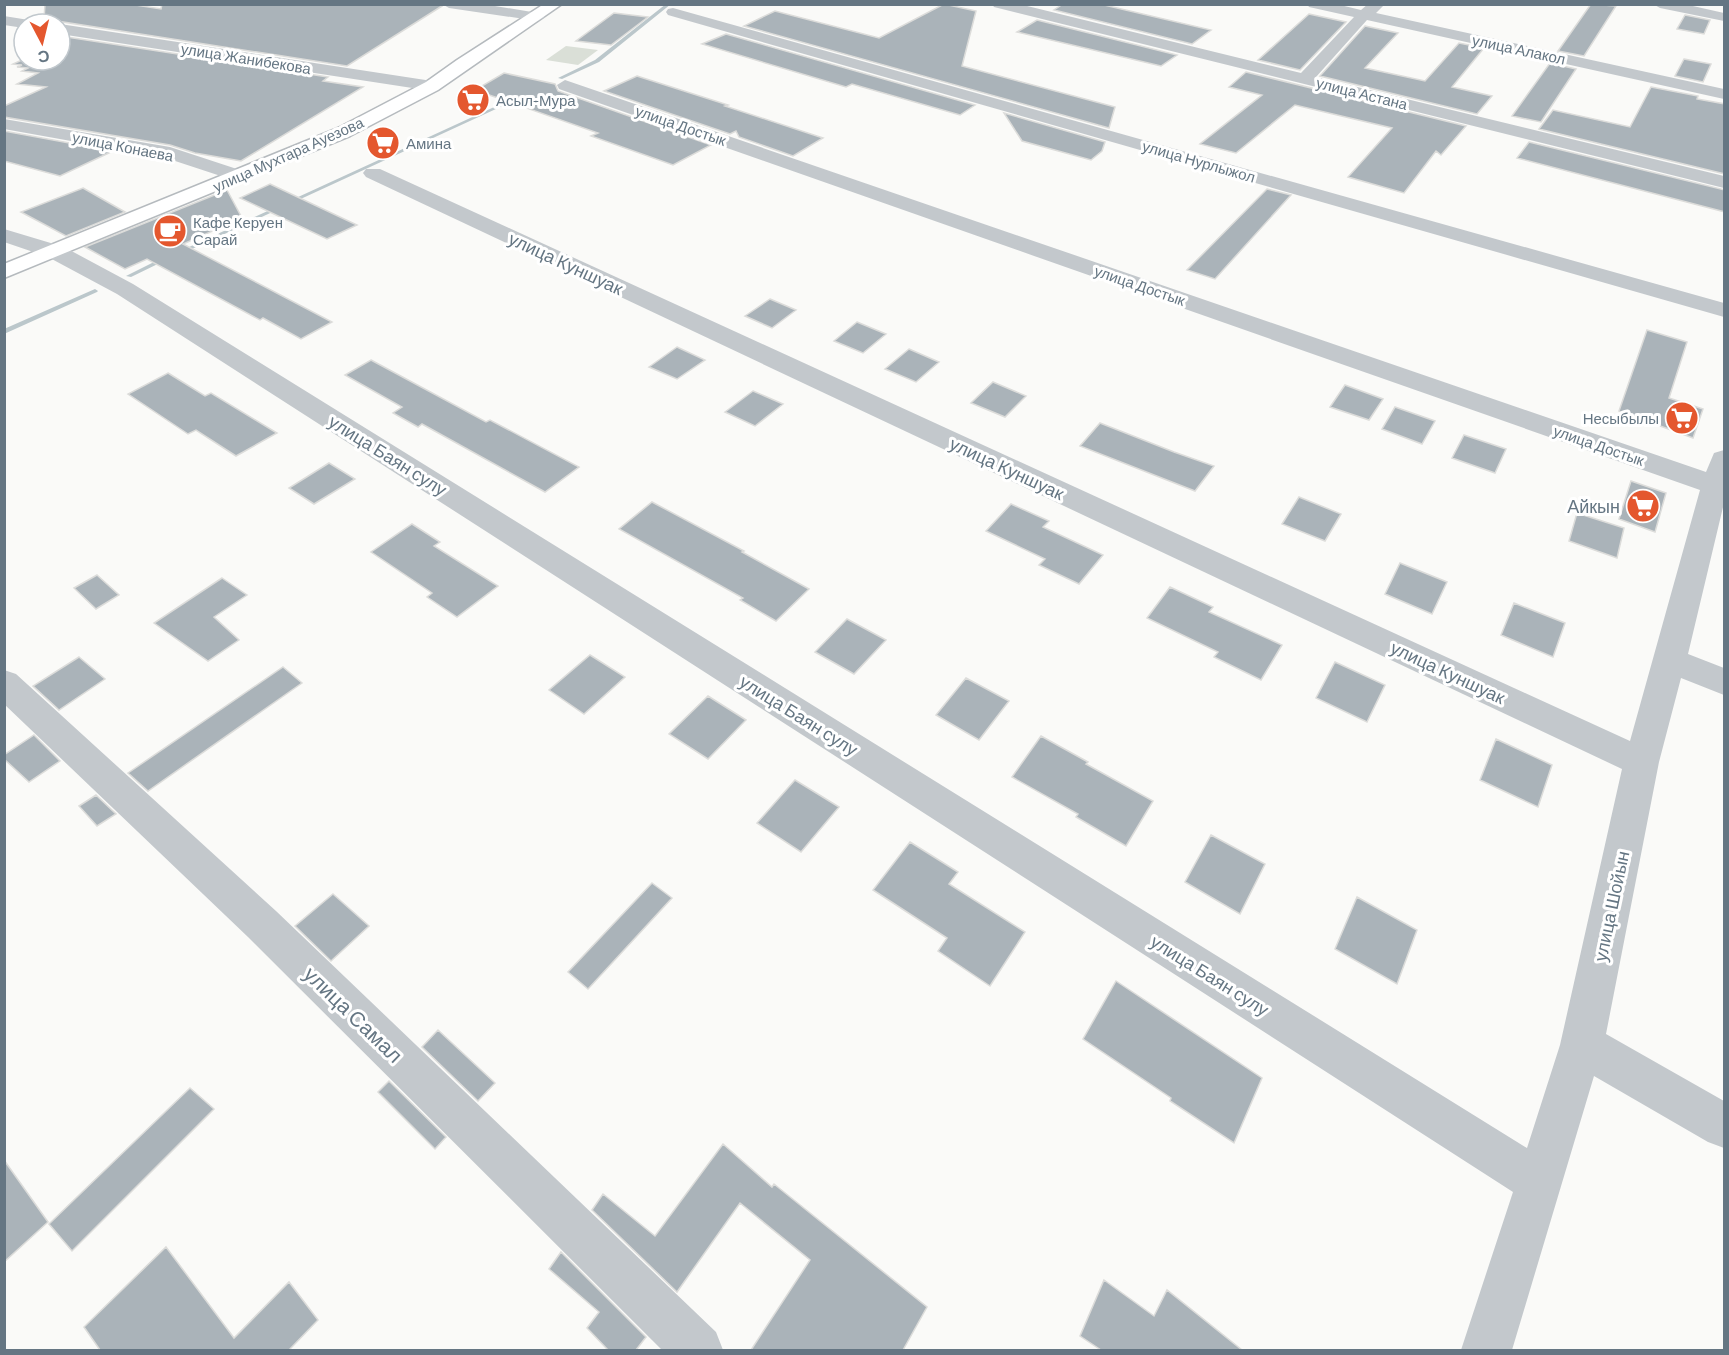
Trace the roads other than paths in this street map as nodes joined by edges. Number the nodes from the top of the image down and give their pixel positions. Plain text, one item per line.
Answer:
1 (449, 4) edge
2 (555, 4) edge
3 (999, 4) edge
4 (1314, 4) edge
5 (1378, 4) edge
6 (1660, 4) edge
7 (673, 12) dead end
8 (1364, 15) junction
9 (1725, 16) edge
10 (538, 17) junction
11 (72, 31) edge
12 (1305, 80) junction
13 (565, 85) dead end
14 (432, 86) junction
15 (1725, 93) edge
16 (4, 124) edge
17 (373, 173) dead end
18 (239, 176) junction
19 (1725, 182) edge
20 (4, 236) edge
21 (56, 252) junction
22 (4, 272) edge
23 (1725, 310) edge
24 (1720, 472) edge
25 (1670, 660) junction
26 (1725, 682) edge
27 (4, 683) edge
28 (1641, 762) junction
29 (1582, 1045) junction
30 (1725, 1126) edge
31 (1539, 1182) junction
32 (698, 1350) edge
33 (1487, 1350) edge

1 - 10 street
2 - 10 main road, улица Мухтара Ауезова
3 - 12 street, улица Астана
4 - 8 street, улица Алакол
5 - 8 street
6 - 9 street
7 - 23 street, улица Нурлыжол
8 - 12 street
8 - 15 street, улица Алакол
10 - 14 main road, улица Мухтара Ауезова
11 - 14 street, улица Жанибекова
12 - 19 street, улица Астана
13 - 24 street, улица Достык
14 - 18 main road, улица Мухтара Ауезова
16 - 18 street, улица Конаева
17 - 28 street, улица Куншуак
18 - 21 main road, улица Мухтара Ауезова
20 - 21 street, улица Баян сулу
21 - 22 main road, улица Мухтара Ауезова
21 - 31 street, улица Баян сулу
24 - 25 street, улица Шойын
25 - 26 street
25 - 28 street, улица Шойын
27 - 32 street, улица Самал
28 - 29 street, улица Шойын
29 - 30 street
29 - 31 street, улица Шойын
31 - 33 street, улица Шойын

